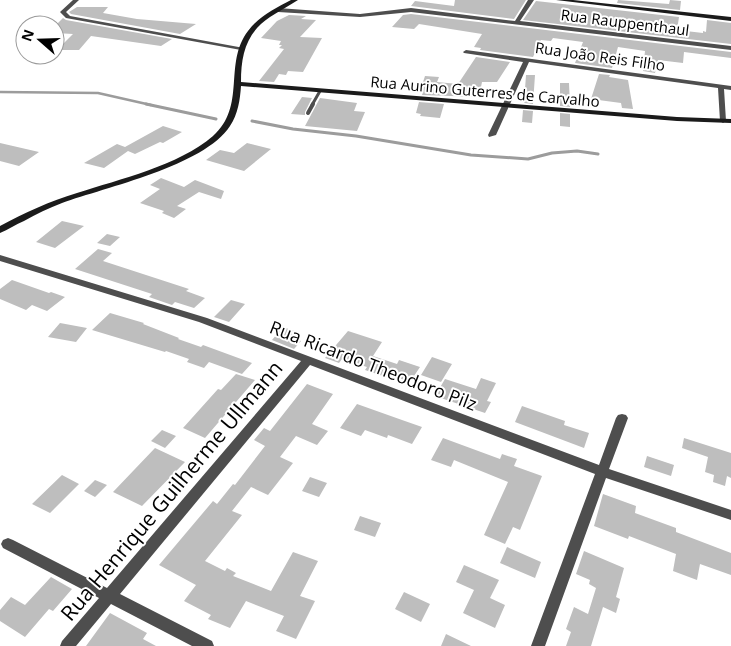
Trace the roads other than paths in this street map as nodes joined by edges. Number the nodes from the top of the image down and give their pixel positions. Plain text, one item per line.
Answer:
1 (76, 0) edge
2 (295, 0) edge
3 (531, 0) edge
4 (559, 0) edge
5 (278, 10) junction
6 (731, 19) edge
7 (516, 23) junction
8 (241, 48) junction
9 (731, 48) edge
10 (466, 52) dead end
11 (527, 60) junction
12 (238, 84) junction
13 (721, 86) junction
14 (731, 88) edge
15 (320, 91) junction
16 (506, 106) junction
17 (308, 113) dead end
18 (727, 121) edge
19 (492, 135) dead end
20 (0, 230) edge
21 (0, 258) edge
22 (307, 361) junction
23 (622, 418) dead end
24 (603, 472) junction
25 (731, 515) edge
26 (8, 544) dead end
27 (110, 597) junction
28 (67, 646) edge
29 (207, 646) edge
30 (538, 646) edge

1 - 8 street
2 - 5 street
3 - 7 street
4 - 6 street
5 - 7 street, Rua Rauppenthaul
5 - 8 street
7 - 9 street, Rua Rauppenthaul
8 - 12 street
10 - 11 street, Rua João Reis Filho
11 - 13 street, Rua João Reis Filho
11 - 16 street
12 - 15 street, Rua Aurino Guterres de Carvalho
12 - 20 street
13 - 14 street, Rua João Reis Filho
13 - 18 street
15 - 16 street, Rua Aurino Guterres de Carvalho
15 - 17 lane
16 - 18 street, Rua Aurino Guterres de Carvalho
16 - 19 street
21 - 22 street, Rua Ricardo Theodoro Pilz
22 - 24 street, Rua Ricardo Theodoro Pilz
22 - 27 street, Rua Henrique Guilherme Ullmann
23 - 24 street
24 - 25 street, Rua Ricardo Theodoro Pilz
24 - 30 street
26 - 27 street
27 - 28 street, Rua Henrique Guilherme Ullmann
27 - 29 street

